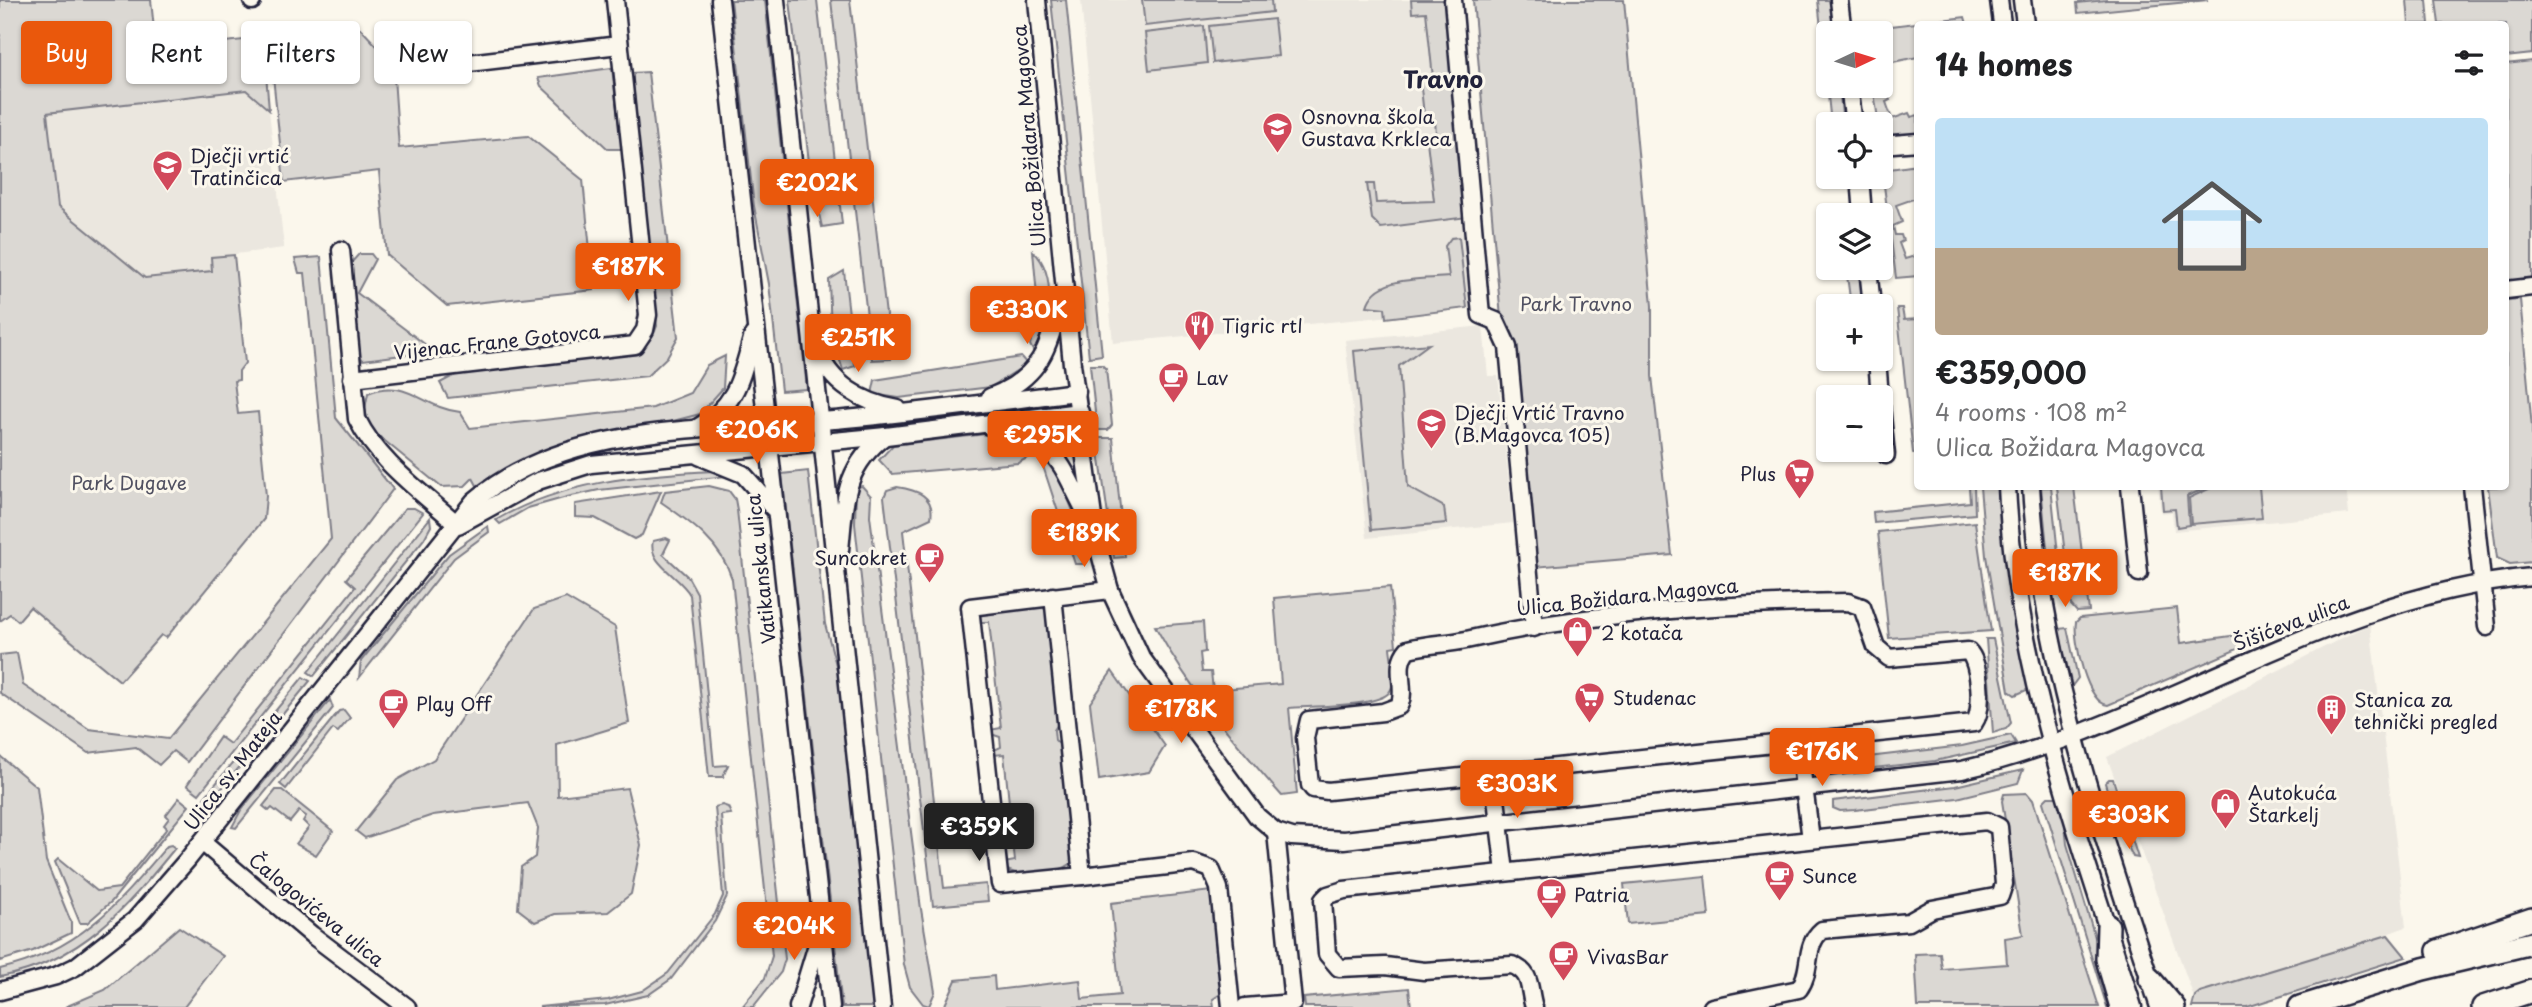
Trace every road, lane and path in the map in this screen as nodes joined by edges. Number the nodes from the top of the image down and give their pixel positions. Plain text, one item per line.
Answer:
1 (615, 0) edge
2 (720, 0) edge
3 (776, 0) edge
4 (1037, 0) edge
5 (1453, 0) edge
6 (1839, 0) edge
7 (1999, 0) edge
8 (2022, 0) edge
9 (1842, 21) edge
10 (2002, 21) edge
11 (2025, 21) edge
12 (619, 45) junction
13 (472, 63) edge
14 (1914, 142) edge
15 (1893, 144) edge
16 (341, 250) dead end
17 (1063, 279) junction
18 (2532, 286) edge
19 (2509, 290) edge
20 (755, 328) junction
21 (810, 328) junction
22 (352, 378) junction
23 (1077, 392) junction
24 (974, 402) junction
25 (914, 411) junction
26 (1080, 412) junction
27 (819, 421) junction
28 (980, 424) junction
29 (766, 425) junction
30 (692, 431) junction
31 (886, 436) junction
32 (821, 441) junction
33 (768, 446) junction
34 (690, 453) junction
35 (2007, 490) edge
36 (2031, 490) edge
37 (2130, 490) edge
38 (2473, 490) edge
39 (775, 510) junction
40 (458, 525) junction
41 (1094, 528) junction
42 (2139, 573) dead end
43 (2532, 577) edge
44 (836, 580) junction
45 (2482, 581) junction
46 (1110, 590) junction
47 (1053, 596) junction
48 (2487, 627) dead end
49 (1534, 628) junction
50 (2075, 736) junction
51 (1798, 742) junction
52 (2050, 745) junction
53 (1493, 774) junction
54 (1804, 790) junction
55 (1499, 823) junction
56 (1276, 832) junction
57 (1811, 839) junction
58 (202, 842) junction
59 (1505, 872) junction
60 (1082, 876) junction
61 (2532, 919) edge
62 (2108, 926) junction
63 (822, 929) junction
64 (2532, 943) edge
65 (2150, 979) junction
66 (2386, 980) junction
67 (0, 991) edge
68 (2532, 992) edge
69 (407, 1007) edge
70 (798, 1007) edge
71 (831, 1007) edge
72 (882, 1007) edge
73 (1231, 1007) edge
74 (1244, 1007) edge
75 (1534, 1007) edge
76 (1712, 1007) edge
77 (2120, 1007) edge
78 (2133, 1007) edge
79 (2159, 1007) edge
80 (2174, 1007) edge
81 (2300, 1007) edge
82 (2483, 1007) edge

1 - 12 street, Vijenac Frane Gotovca
2 - 20 street, Vatikanska ulica
3 - 21 street
4 - 17 street, Ulica Božidara Magovca
5 - 49 street
6 - 9 street
7 - 10 street
8 - 11 street
12 - 13 street
12 - 22 street, Vijenac Frane Gotovca
14 - 15 street
16 - 22 street
17 - 23 street, Ulica Božidara Magovca
17 - 24 street
18 - 19 street
20 - 29 street, Vatikanska ulica
20 - 30 street
21 - 25 street
21 - 27 street
22 - 40 street
23 - 24 street
23 - 26 street, Ulica Božidara Magovca
24 - 25 street
25 - 27 street
26 - 28 street
26 - 41 street, Ulica Božidara Magovca
27 - 29 street
27 - 32 street
28 - 31 street
28 - 41 street
29 - 30 street, Ulica sv. Mateja
29 - 33 street, Vatikanska ulica
30 - 40 street, Ulica sv. Mateja
31 - 32 street
31 - 44 street
32 - 33 street, Ulica sv. Mateja
32 - 44 street
33 - 34 street, Ulica sv. Mateja
33 - 39 street, Vatikanska ulica
34 - 39 street
34 - 40 street, Ulica sv. Mateja
35 - 52 street
36 - 50 street
37 - 42 street
38 - 45 street
39 - 63 street, Vatikanska ulica
40 - 58 street, Ulica sv. Mateja
41 - 46 street, Ulica Božidara Magovca
43 - 45 street, Šišićeva ulica
44 - 72 street
45 - 48 street
45 - 50 street, Šišićeva ulica
46 - 47 street
46 - 56 street, Ulica Božidara Magovca
47 - 60 street
47 - 60 street
49 - 51 street, Ulica Božidara Magovca
49 - 53 street, Ulica Božidara Magovca
50 - 52 street, Šišićeva ulica
50 - 65 street
51 - 53 street, Ulica Božidara Magovca
51 - 54 street
52 - 54 street
52 - 62 street
53 - 55 street
54 - 55 street
54 - 57 street
55 - 56 street
55 - 59 street
56 - 74 street
57 - 59 street
57 - 76 street
58 - 67 street, Ulica sv. Mateja
58 - 69 street, Čalogovićeva ulica
59 - 75 street
60 - 73 street
61 - 66 main road
62 - 77 main road
62 - 78 street
63 - 70 street
63 - 71 street, Vatikanska ulica
64 - 66 main road
65 - 79 street
65 - 80 main road
66 - 81 main road
68 - 82 main road

